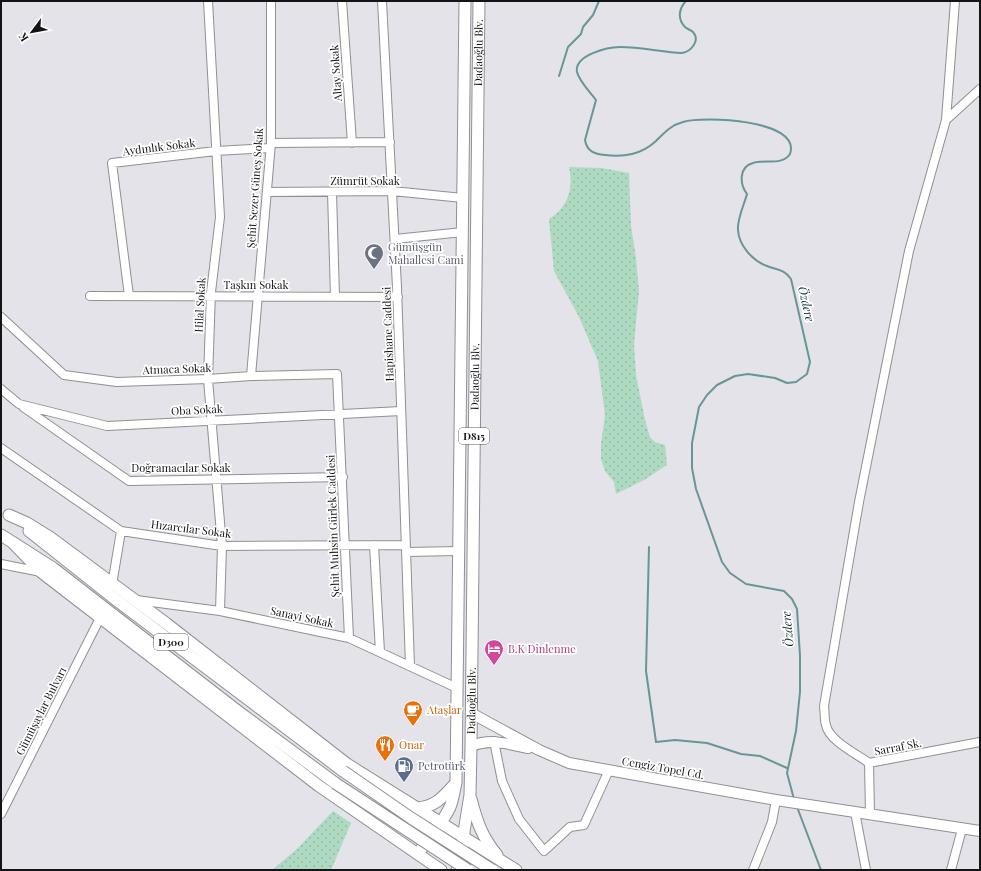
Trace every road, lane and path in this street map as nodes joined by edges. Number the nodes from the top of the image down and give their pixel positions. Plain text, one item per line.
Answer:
1 (208, 1) edge
2 (271, 1) edge
3 (342, 1) edge
4 (382, 1) edge
5 (465, 1) edge
6 (479, 1) edge
7 (955, 1) edge
8 (980, 90) edge
9 (946, 120) junction
10 (352, 142) junction
11 (390, 142) junction
12 (270, 145) junction
13 (216, 151) junction
14 (392, 191) junction
15 (267, 192) junction
16 (332, 192) junction
17 (463, 198) junction
18 (463, 232) junction
19 (395, 239) junction
20 (90, 296) dead end
21 (129, 296) junction
22 (210, 296) junction
23 (257, 296) junction
24 (336, 297) junction
25 (398, 297) junction
26 (1, 317) edge
27 (251, 376) junction
28 (208, 379) junction
29 (1, 389) edge
30 (19, 404) junction
31 (401, 411) junction
32 (340, 414) junction
33 (212, 421) junction
34 (1, 448) edge
35 (343, 477) junction
36 (217, 480) junction
37 (5, 512) edge
38 (121, 531) junction
39 (1, 535) edge
40 (13, 543) junction
41 (374, 545) junction
42 (222, 546) junction
43 (344, 546) junction
44 (405, 549) junction
45 (459, 550) junction
46 (1, 564) edge
47 (41, 572) junction
48 (112, 584) junction
49 (133, 600) junction
50 (220, 611) junction
51 (100, 618) junction
52 (349, 638) junction
53 (380, 652) junction
54 (410, 666) junction
55 (457, 688) junction
56 (471, 713) junction
57 (494, 741) junction
58 (980, 742) edge
59 (471, 746) junction
60 (539, 750) junction
61 (870, 763) junction
62 (609, 770) junction
63 (456, 783) junction
64 (470, 796) junction
65 (781, 801) junction
66 (417, 808) junction
67 (855, 812) junction
68 (1, 814) edge
69 (870, 814) junction
70 (441, 824) junction
71 (962, 829) junction
72 (980, 831) edge
73 (463, 838) junction
74 (418, 854) junction
75 (504, 864) junction
76 (441, 870) edge
77 (456, 870) edge
78 (468, 870) edge
79 (492, 870) edge
80 (516, 870) edge
81 (753, 870) edge
82 (866, 870) edge
83 (951, 870) edge

1 - 13 street, Hilal Sokak
2 - 12 street, Şehit Sezer Güneş Sokak
3 - 10 street, Altay Sokak
4 - 11 street, Hapishane Caddesi
5 - 17 highway, Dadaoğlu Blv. / D815
6 - 56 highway, Dadaoğlu Blv. / D815
7 - 9 street
8 - 9 street
9 - 61 street
10 - 11 street, Aydınlık Sokak
10 - 12 street, Aydınlık Sokak
11 - 14 street, Hapishane Caddesi
12 - 13 street, Aydınlık Sokak
12 - 15 street, Şehit Sezer Güneş Sokak
13 - 21 street, Aydınlık Sokak
13 - 22 street, Hilal Sokak
14 - 16 street, Zümrüt Sokak
14 - 17 street, Zümrüt Sokak
14 - 19 street, Hapishane Caddesi
15 - 16 street, Zümrüt Sokak
15 - 23 street, Şehit Sezer Güneş Sokak
16 - 24 street
17 - 18 highway, Dadaoğlu Blv. / D815
18 - 19 street
18 - 45 highway, Dadaoğlu Blv. / D815
19 - 25 street, Hapishane Caddesi
20 - 21 street, Taşkın Sokak
21 - 22 street, Taşkın Sokak
22 - 23 street, Taşkın Sokak
22 - 28 street, Hilal Sokak
23 - 24 street, Taşkın Sokak
23 - 27 street, Şehit Sezer Güneş Sokak
24 - 25 street, Taşkın Sokak
25 - 31 street, Hapishane Caddesi
26 - 28 street, Atmaca Sokak
27 - 28 street, Atmaca Sokak
27 - 32 street, Atmaca Sokak
28 - 33 street, Hilal Sokak
29 - 30 street, Oba Sokak
30 - 33 street, Oba Sokak
30 - 36 street, Doğramacılar Sokak
31 - 32 street, Oba Sokak
31 - 44 street, Hapishane Caddesi
32 - 33 street, Oba Sokak
32 - 35 street, Şehit Muhsin Gürlek Caddesi
33 - 36 street, Hilal Sokak
34 - 38 street, Hızarcılar Sokak
35 - 36 street, Doğramacılar Sokak
35 - 43 street, Şehit Muhsin Gürlek Caddesi
36 - 42 street, Hilal Sokak
37 - 48 highway
37 - 79 highway, D300, bridge
38 - 42 street, Hızarcılar Sokak
38 - 48 street
39 - 40 highway, D300
40 - 47 highway
40 - 78 highway, D300, bridge
41 - 43 street, Hızarcılar Sokak
41 - 44 street, Hızarcılar Sokak
41 - 53 street
42 - 43 street, Hızarcılar Sokak
42 - 50 street, Hilal Sokak
43 - 52 street, Şehit Muhsin Gürlek Caddesi
44 - 45 street, Hızarcılar Sokak
44 - 54 street, Hapishane Caddesi
45 - 55 highway, Dadaoğlu Blv. / D815
46 - 47 street
47 - 51 highway
48 - 49 highway
49 - 50 street, Sanayi Sokak
49 - 66 highway
50 - 52 street, Sanayi Sokak
51 - 68 street, Gümüşaylar Bulvarı
51 - 74 highway
52 - 53 street, Sanayi Sokak
53 - 54 street, Sanayi Sokak
54 - 55 street, Sanayi Sokak
55 - 63 highway, Dadaoğlu Blv. / D815
56 - 59 highway, Dadaoğlu Blv. / D815
56 - 60 main road
57 - 59 main road
57 - 60 main road
57 - 62 street
58 - 61 street, Sarraf Sk.
59 - 64 highway, Dadaoğlu Blv. / D815
60 - 62 main road, Cengiz Topel Cd.
61 - 69 street, Sarraf Sk.
62 - 65 main road, Cengiz Topel Cd.
63 - 66 highway
63 - 70 highway, Dadaoğlu Blv. / D815
64 - 73 highway, Dadaoğlu Blv. / D815
64 - 75 highway
65 - 67 main road, Cengiz Topel Cd.
65 - 81 street
66 - 70 highway
67 - 69 main road
67 - 82 street
69 - 71 main road
70 - 73 highway
70 - 74 highway, Dadaoğlu Blv. / D815
71 - 72 main road
71 - 83 street
73 - 75 highway
73 - 77 highway, Dadaoğlu Blv. / D815
74 - 76 highway
75 - 80 highway

